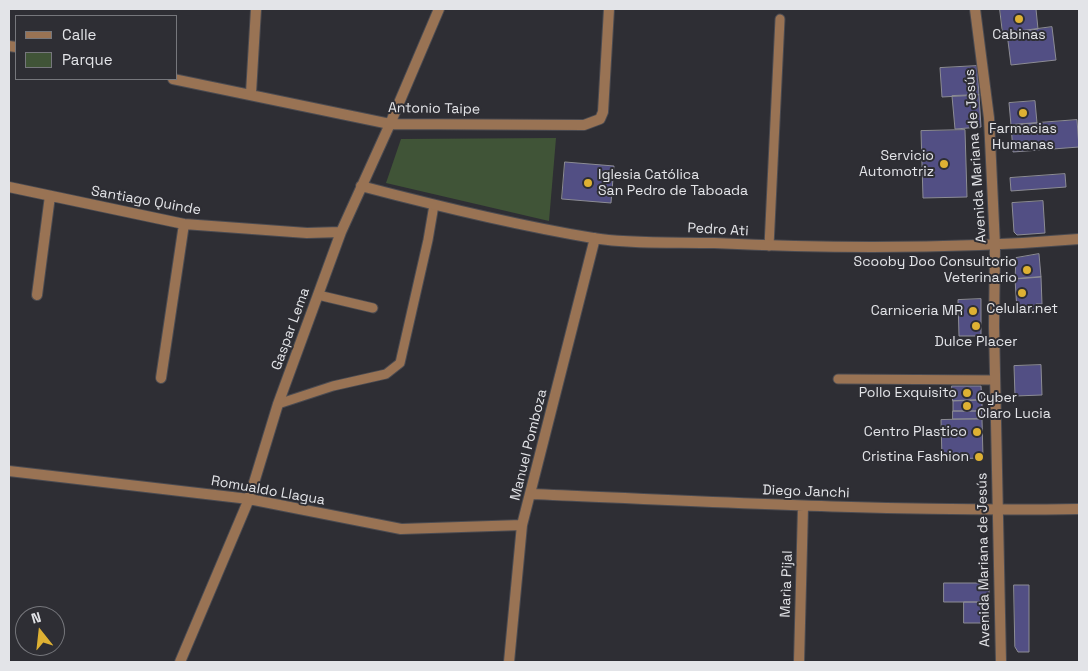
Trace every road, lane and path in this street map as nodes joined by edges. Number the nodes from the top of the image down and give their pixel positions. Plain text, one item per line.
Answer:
1 (256, 9) edge
2 (438, 9) edge
3 (609, 9) edge
4 (975, 9) edge
5 (780, 19) dead end
6 (178, 80) edge
7 (251, 93) junction
8 (390, 124) junction
9 (361, 186) junction
10 (9, 187) edge
11 (50, 196) junction
12 (434, 205) junction
13 (184, 224) junction
14 (341, 232) junction
15 (595, 238) junction
16 (1079, 239) edge
17 (769, 246) junction
18 (995, 246) junction
19 (37, 295) dead end
20 (318, 295) junction
21 (373, 308) dead end
22 (161, 378) dead end
23 (838, 379) dead end
24 (995, 380) junction
25 (278, 404) junction
26 (9, 471) edge
27 (531, 494) junction
28 (249, 499) junction
29 (803, 507) junction
30 (1079, 509) edge
31 (996, 511) junction
32 (522, 525) junction
33 (180, 662) edge
34 (509, 662) edge
35 (799, 662) edge
36 (1000, 662) edge

1 - 7 street
2 - 8 street, Gaspar Lema
3 - 8 street, Antonio Taipe
4 - 18 street, Avenida Mariana de Jesús
5 - 17 lane
6 - 7 street, Antonio Taipe
7 - 8 street, Antonio Taipe
8 - 9 street, Gaspar Lema
9 - 12 street, Pedro Ati
9 - 14 street, Gaspar Lema
10 - 11 street, Santiago Quinde
11 - 13 street, Santiago Quinde
11 - 19 street
12 - 15 street, Pedro Ati
12 - 25 lane
13 - 14 street, Santiago Quinde
13 - 22 street
14 - 20 street, Gaspar Lema
15 - 17 street, Pedro Ati
15 - 27 street, Manuel Pomboza
16 - 18 street, Pedro Ati
17 - 18 street, Pedro Ati
18 - 24 street, Avenida Mariana de Jesús
20 - 21 lane
20 - 25 street, Gaspar Lema
23 - 24 lane
24 - 31 street, Avenida Mariana de Jesús
25 - 28 street, Gaspar Lema
26 - 28 street, Romualdo Llagua
27 - 29 street, Diego Janchi
27 - 32 street, Manuel Pomboza
28 - 32 street, Romualdo Llagua
28 - 33 street, Gaspar Lema
29 - 31 street, Diego Janchi
29 - 35 street, Marìa Pijal
30 - 31 street, Diego Janchi
31 - 36 street, Avenida Mariana de Jesús
32 - 34 street, Manuel Pomboza

